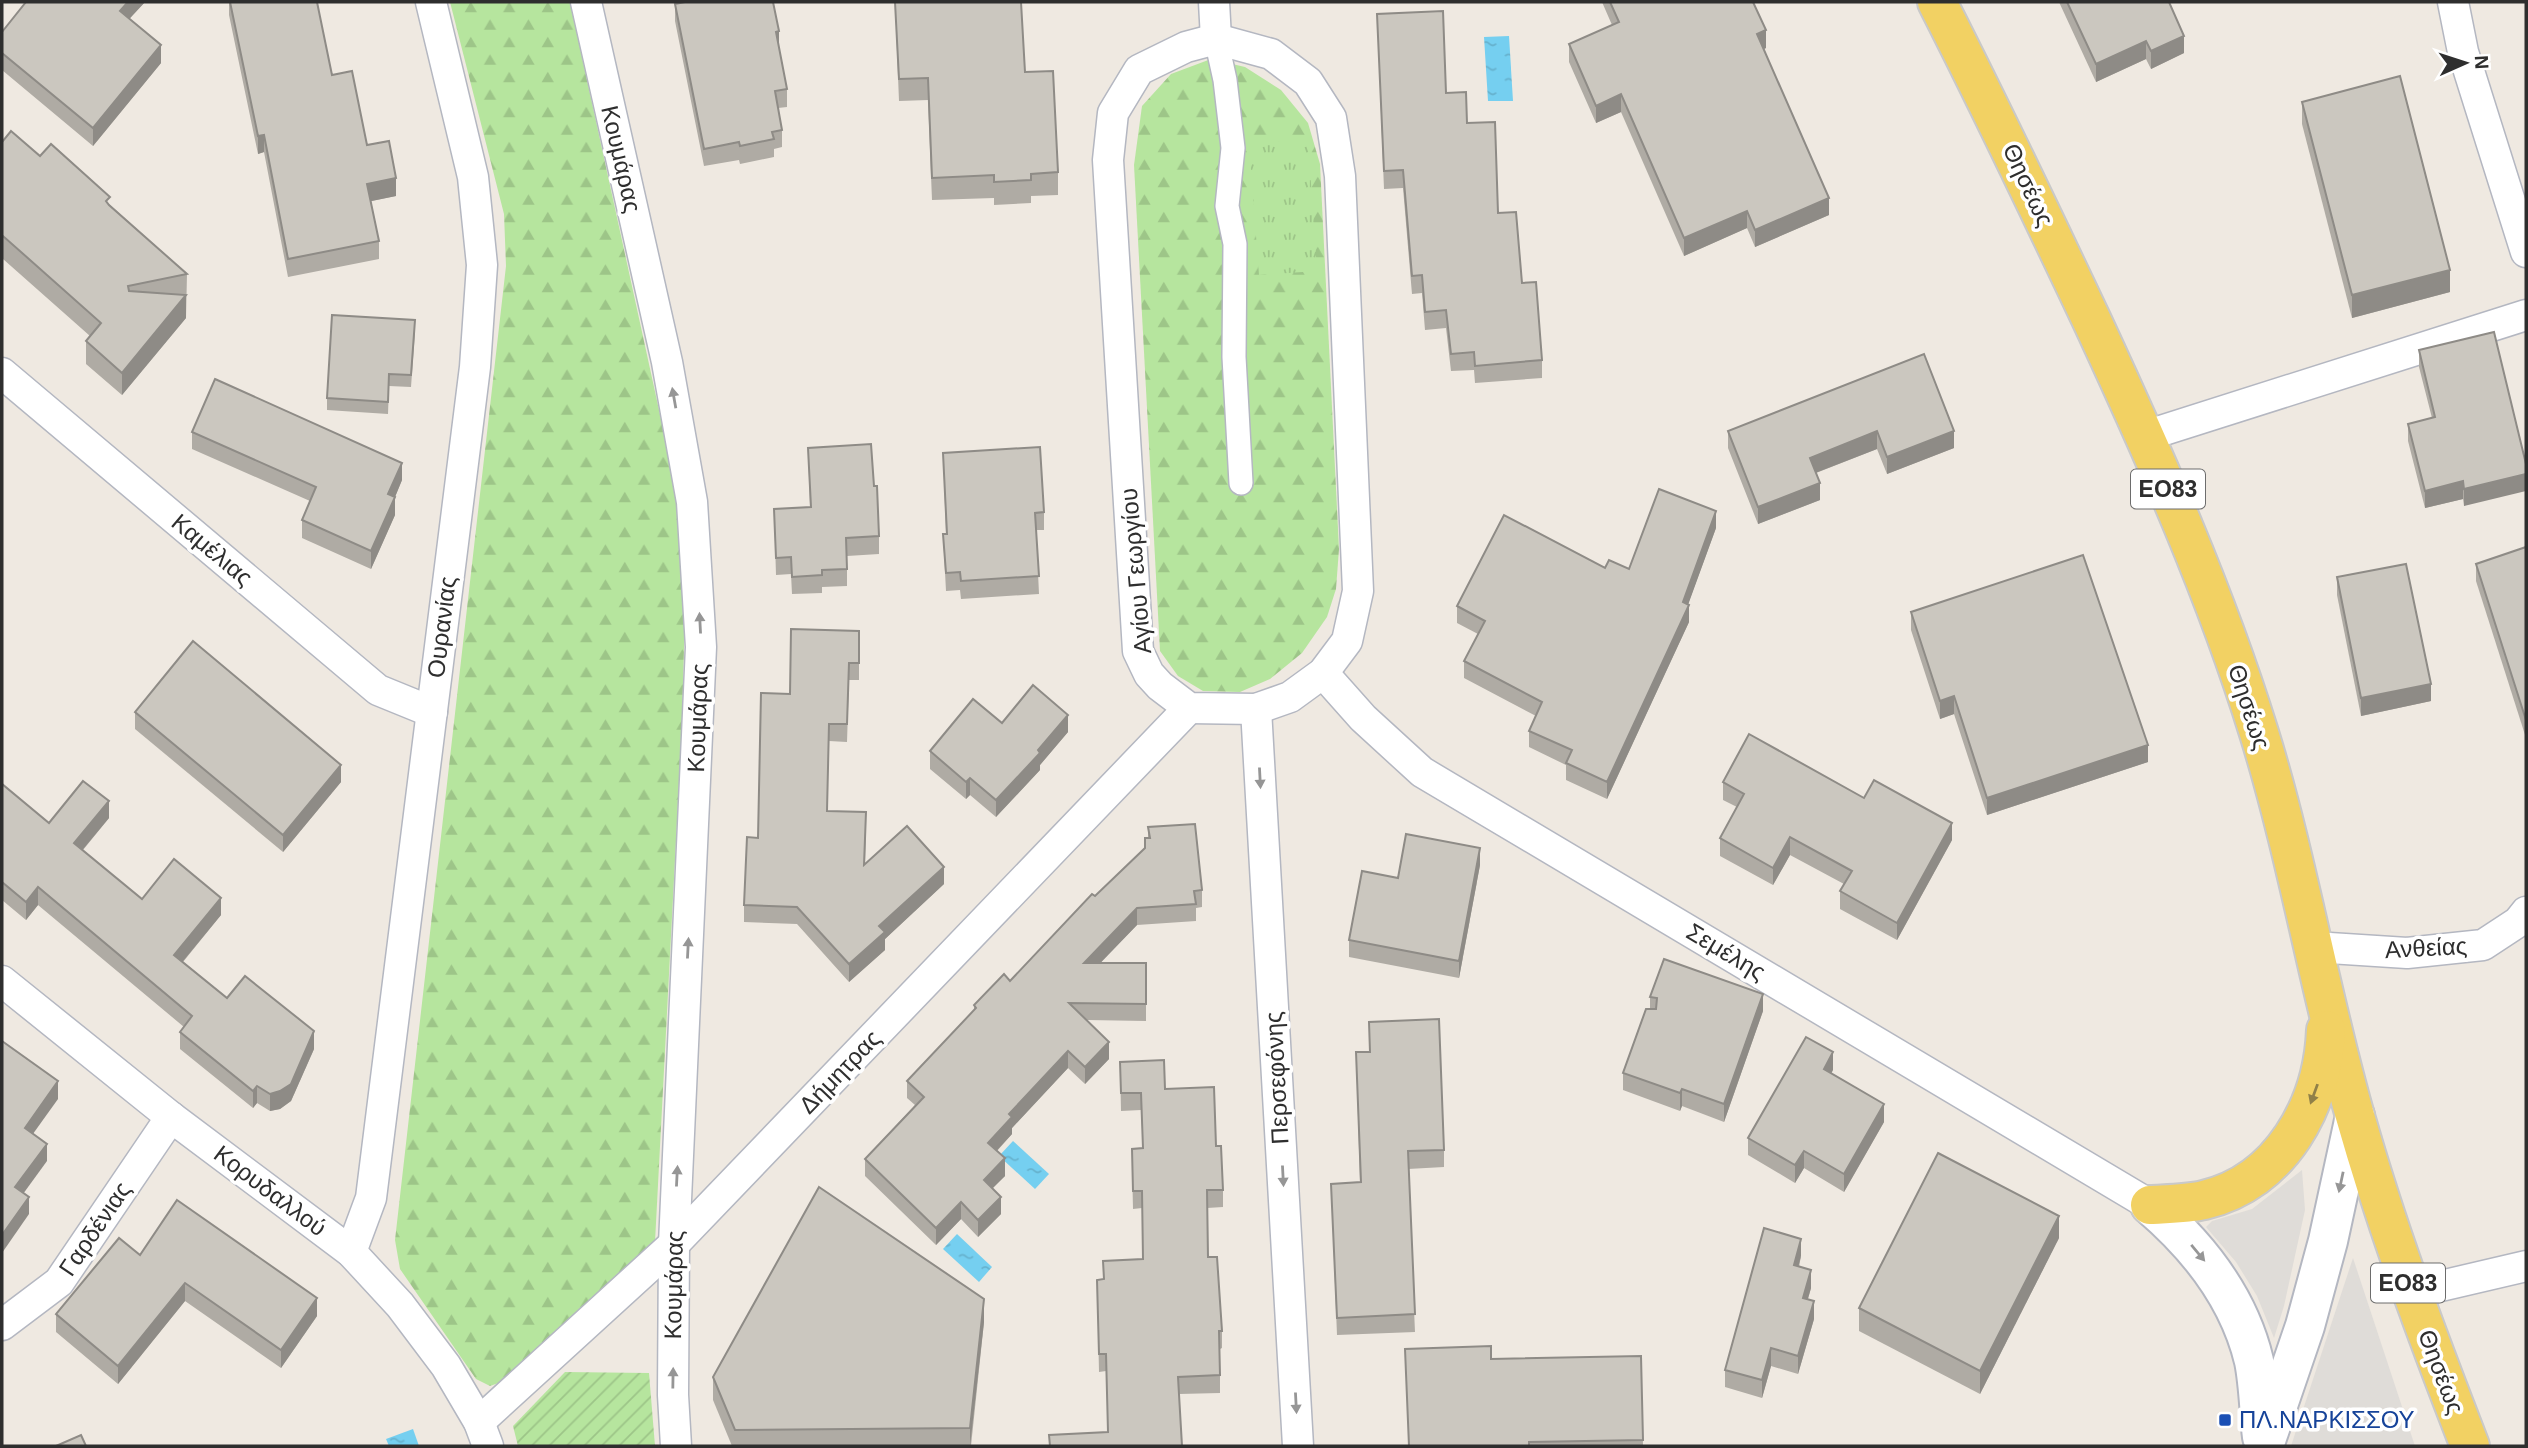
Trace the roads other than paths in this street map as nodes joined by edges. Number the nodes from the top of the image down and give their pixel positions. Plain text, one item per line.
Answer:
1 (431, 2) edge
2 (586, 2) edge
3 (1214, 2) edge
4 (1937, 2) edge
5 (2453, 2) edge
6 (1216, 39) junction
7 (2526, 252) edge
8 (2526, 315) edge
9 (2, 373) edge
10 (2146, 436) junction
11 (1241, 484) dead end
12 (1323, 673) junction
13 (1189, 708) junction
14 (1256, 709) junction
15 (432, 712) junction
16 (2526, 912) edge
17 (2314, 947) junction
18 (2, 981) edge
19 (2328, 1003) junction
20 (2355, 1116) junction
21 (171, 1117) junction
22 (2150, 1205) junction
23 (674, 1244) junction
24 (351, 1252) junction
25 (2526, 1266) edge
26 (2411, 1293) junction
27 (2, 1325) edge
28 (483, 1434) edge
29 (676, 1446) edge
30 (1298, 1446) edge
31 (2263, 1446) edge
32 (2470, 1446) edge

1 - 15 street, Ουρανίας
23 -> 2 street, Κουμάρας
3 - 6 street
4 - 10 main road, Θησέως / ΕΟ83
5 - 7 street
6 - 11 street
6 - 12 street
6 - 13 street, Αγίου Γεωργίου
8 - 10 street
9 - 15 street, Καμέλιας
10 - 17 main road, Θησέως / ΕΟ83
12 - 14 street
12 - 22 street, Σεμέλης
13 - 14 street
13 - 23 street, Δήμητρας
14 -> 30 street, Περσεφόνης
15 - 24 street, Ουρανίας
16 - 17 street, Ανθείας
17 - 19 main road, Θησέως / ΕΟ83
18 - 21 street, Κορυδαλλού
19 - 20 main road, Θησέως / ΕΟ83
19 -> 22 main road
20 - 26 main road, Θησέως / ΕΟ83
20 -> 31 main road
21 - 24 street, Κορυδαλλού
21 - 27 street, Γαρδένιας
22 -> 31 main road
23 - 28 street, Δήμητρας
29 -> 23 street, Κουμάρας
24 - 28 street, Κορυδαλλού
25 - 26 street
26 - 32 main road, Θησέως / ΕΟ83

